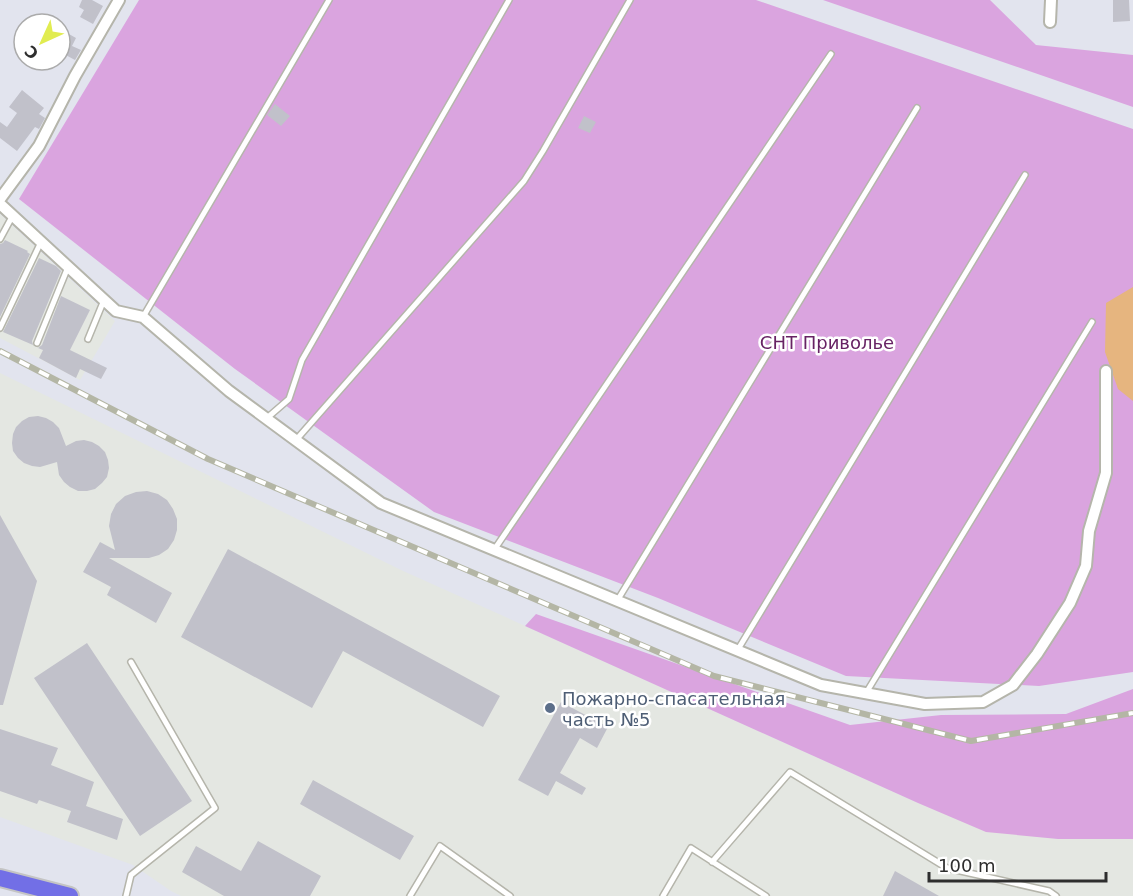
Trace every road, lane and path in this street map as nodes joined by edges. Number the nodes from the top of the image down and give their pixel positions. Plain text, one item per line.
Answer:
1 (119, 0) edge
2 (329, 0) edge
3 (509, 0) edge
4 (630, 0) edge
5 (1051, 0) edge
6 (1050, 22) dead end
7 (831, 54) dead end
8 (917, 108) dead end
9 (1024, 175) dead end
10 (0, 202) edge
11 (13, 215) junction
12 (0, 239) edge
13 (41, 242) junction
14 (68, 267) junction
15 (104, 300) junction
16 (142, 317) junction
17 (1092, 322) dead end
18 (0, 327) edge
19 (88, 339) dead end
20 (37, 343) dead end
21 (1106, 371) dead end
22 (267, 418) junction
23 (296, 440) junction
24 (494, 550) junction
25 (617, 601) junction
26 (737, 651) junction
27 (131, 662) dead end
28 (866, 693) junction
29 (712, 862) junction
30 (0, 878) edge
31 (70, 896) edge
32 (126, 896) edge
33 (410, 896) edge
34 (510, 896) edge
35 (663, 896) edge
36 (766, 896) edge
37 (1056, 896) edge

1 - 10 street
2 - 16 lane
3 - 22 lane
4 - 23 lane
5 - 6 street
7 - 24 lane
8 - 25 lane
9 - 26 lane
10 - 11 street
11 - 12 lane
11 - 13 street
13 - 14 street
13 - 18 lane
14 - 15 street
14 - 20 lane
15 - 16 street
15 - 19 lane
16 - 22 street
17 - 28 lane
21 - 28 street
22 - 23 street
23 - 24 street
24 - 25 street
25 - 26 street
26 - 28 street
27 - 32 lane
29 - 35 lane
29 - 36 lane
29 - 37 lane
30 - 31 main road
33 - 34 lane

